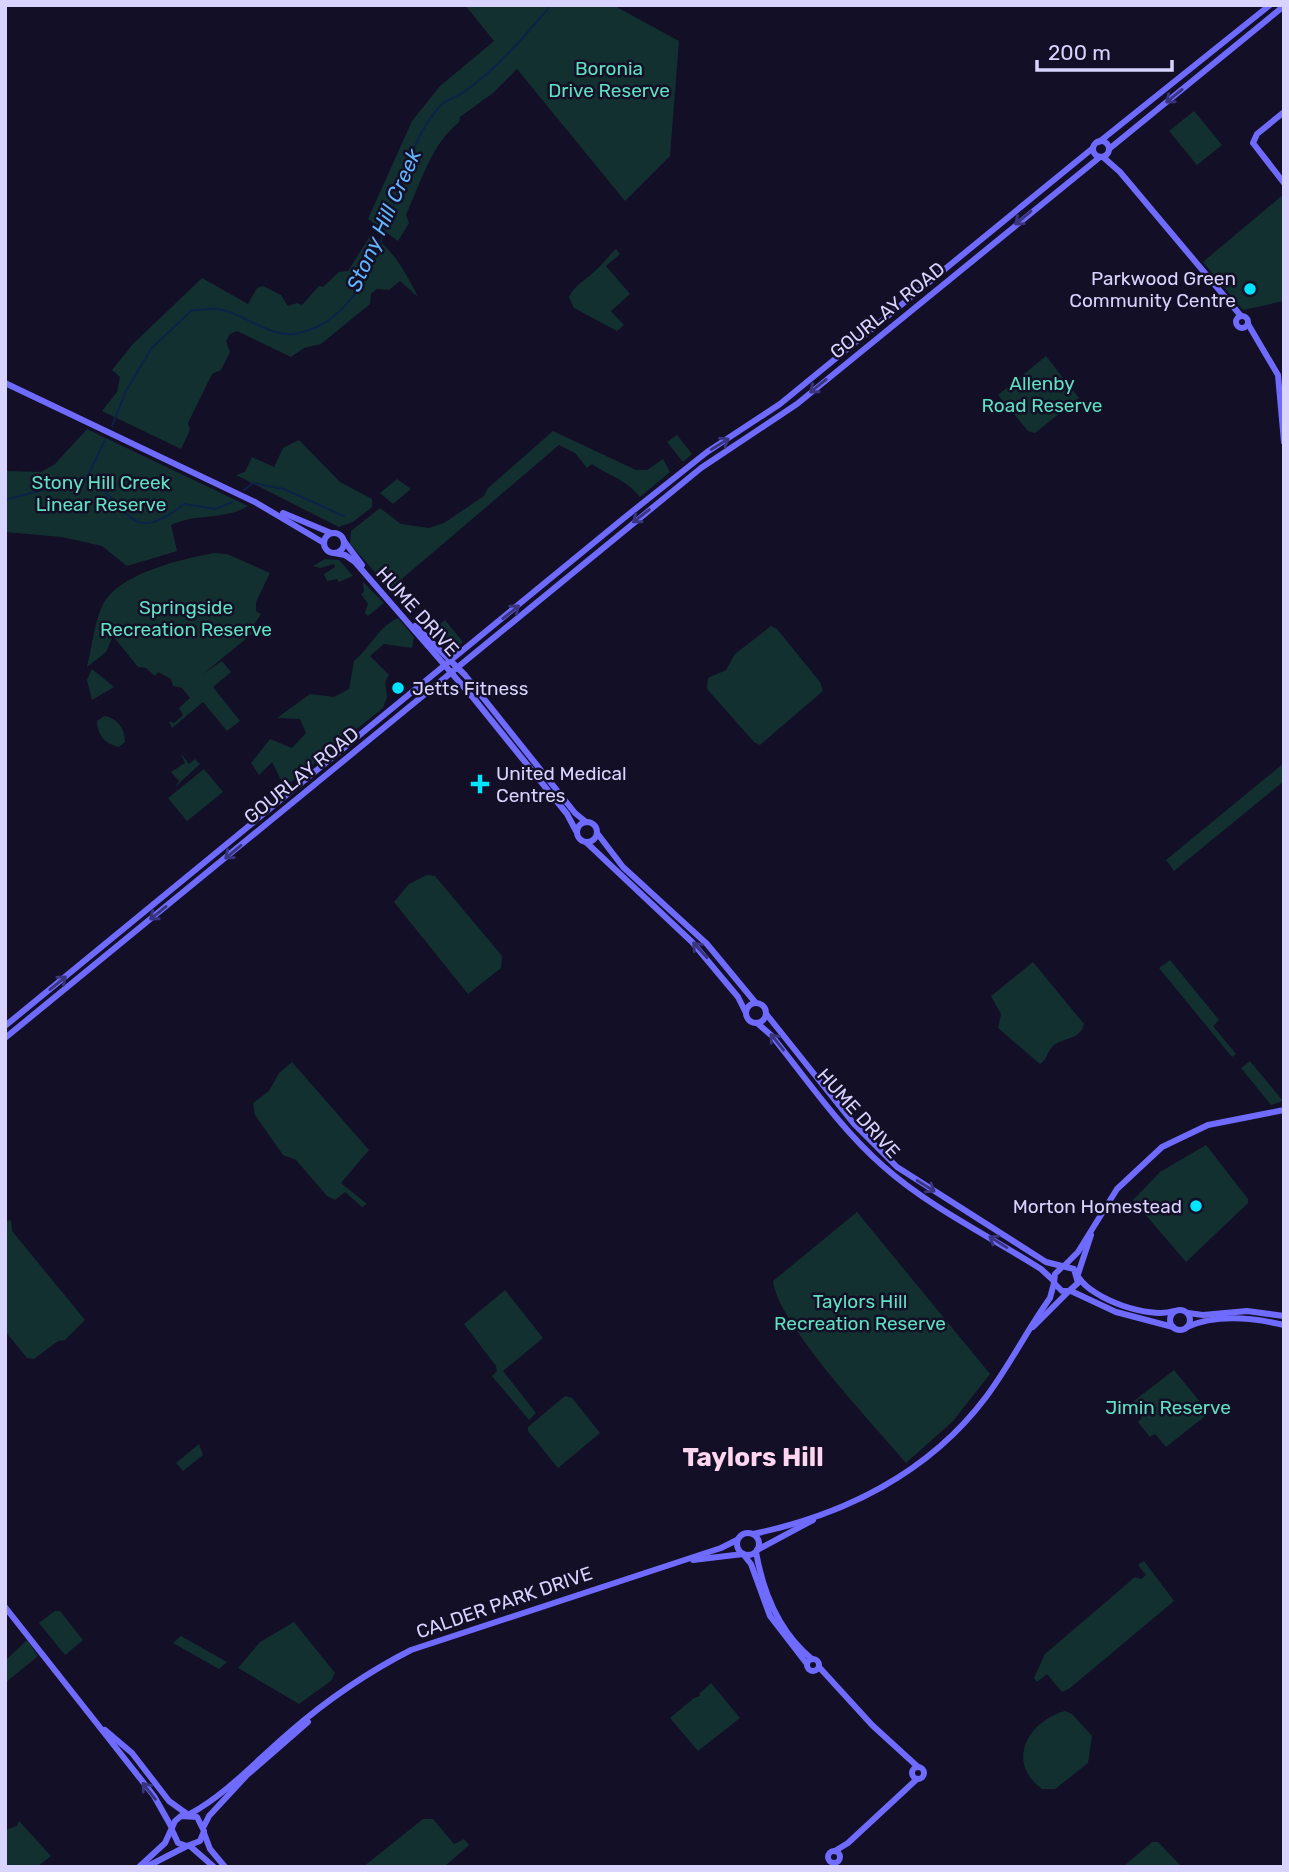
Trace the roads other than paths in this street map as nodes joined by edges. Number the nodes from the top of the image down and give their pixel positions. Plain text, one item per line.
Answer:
1 (1270, 5) edge
2 (1284, 6) edge
3 (1284, 112) edge
4 (1099, 142) junction
5 (1093, 148) junction
6 (1109, 150) junction
7 (1101, 157) junction
8 (1120, 172) junction
9 (1284, 183) edge
10 (844, 352) junction
11 (850, 360) junction
12 (5, 383) edge
13 (1284, 428) edge
14 (1284, 442) edge
15 (682, 472) junction
16 (688, 479) junction
17 (255, 502) junction
18 (612, 528) junction
19 (331, 533) junction
20 (618, 534) junction
21 (344, 541) junction
22 (324, 543) junction
23 (334, 553) junction
24 (452, 660) junction
25 (446, 667) junction
26 (458, 667) junction
27 (451, 673) junction
28 (586, 822) junction
29 (576, 831) junction
30 (597, 833) junction
31 (587, 843) junction
32 (207, 861) junction
33 (213, 868) junction
34 (755, 1002) junction
35 (746, 1013) junction
36 (767, 1015) junction
37 (757, 1023) junction
38 (5, 1027) edge
39 (5, 1038) edge
40 (1284, 1110) edge
41 (1097, 1220) junction
42 (1063, 1267) junction
43 (1078, 1275) junction
44 (1054, 1282) junction
45 (1070, 1291) junction
46 (1174, 1311) junction
47 (1188, 1313) junction
48 (1284, 1316) edge
49 (1284, 1325) edge
50 (1173, 1327) junction
51 (1187, 1327) junction
52 (1023, 1339) junction
53 (824, 1514) junction
54 (753, 1534) junction
55 (737, 1540) junction
56 (756, 1551) junction
57 (743, 1554) junction
58 (676, 1562) junction
59 (5, 1607) edge
60 (809, 1662) junction
61 (91, 1716) junction
62 (129, 1750) junction
63 (121, 1756) junction
64 (250, 1770) junction
65 (189, 1814) junction
66 (204, 1828) junction
67 (172, 1829) junction
68 (189, 1846) junction
69 (139, 1867) edge
70 (145, 1867) edge
71 (214, 1867) edge
72 (225, 1867) edge
73 (824, 1867) edge

1 - 4 street
2 -> 6 street
3 - 9 street
4 - 5 street, GOURLAY ROAD
4 - 6 street
5 - 7 street
5 - 10 street, GOURLAY ROAD
6 - 7 street, GOURLAY ROAD
6 - 8 street
7 - 8 street
7 -> 11 street, GOURLAY ROAD
8 - 13 street
10 - 11 street
15 -> 10 street, GOURLAY ROAD
11 -> 16 street, GOURLAY ROAD
12 - 17 street
13 - 14 street
15 - 16 street
15 - 18 street, GOURLAY ROAD
16 -> 20 street, GOURLAY ROAD
17 - 19 street
17 - 22 street
18 - 20 street
24 -> 18 street, GOURLAY ROAD
19 - 21 street
19 - 22 street
20 - 26 street, GOURLAY ROAD
21 - 23 street
21 - 24 street, HUME DRIVE
22 - 23 street
23 - 25 street, HUME DRIVE
24 - 25 street, GOURLAY ROAD
24 - 26 street, HUME DRIVE
25 - 27 street, HUME DRIVE
25 - 32 street, GOURLAY ROAD
26 - 27 street, GOURLAY ROAD
26 - 28 street, HUME DRIVE
27 - 29 street, HUME DRIVE
27 -> 33 street, GOURLAY ROAD
28 - 29 street
28 - 30 street
29 - 31 street
30 - 31 street
30 - 34 street
35 -> 31 street
32 - 33 street
38 -> 32 street, GOURLAY ROAD
33 -> 39 street, GOURLAY ROAD
34 - 35 street
34 - 36 street
35 - 37 street
36 - 37 street
36 -> 42 street, HUME DRIVE
44 -> 37 street, HUME DRIVE
40 - 41 street
41 - 42 street
41 - 43 street
42 - 43 street
42 - 44 street
43 - 45 street
43 - 46 street
44 - 45 street
44 - 52 street
45 - 50 street
45 - 52 street
46 - 47 street
46 - 50 street
47 - 48 street
47 - 51 street
49 - 51 street
50 - 51 street
52 - 53 street
53 - 54 street
53 - 56 street
54 - 55 street
54 - 56 street
55 - 57 street
55 - 58 street, CALDER PARK DRIVE
56 - 57 street
56 - 60 street
57 - 58 street, CALDER PARK DRIVE
57 - 60 street
58 - 64 street, CALDER PARK DRIVE
59 - 61 street
60 - 73 street
61 - 62 street
61 - 63 street
62 - 63 street
62 - 65 street
67 -> 63 street
64 - 65 street, CALDER PARK DRIVE
64 - 66 street, CALDER PARK DRIVE
65 - 66 street
65 - 67 street
66 - 68 street
66 - 72 street
67 - 68 street
67 - 69 street
68 - 70 street
68 - 71 street

